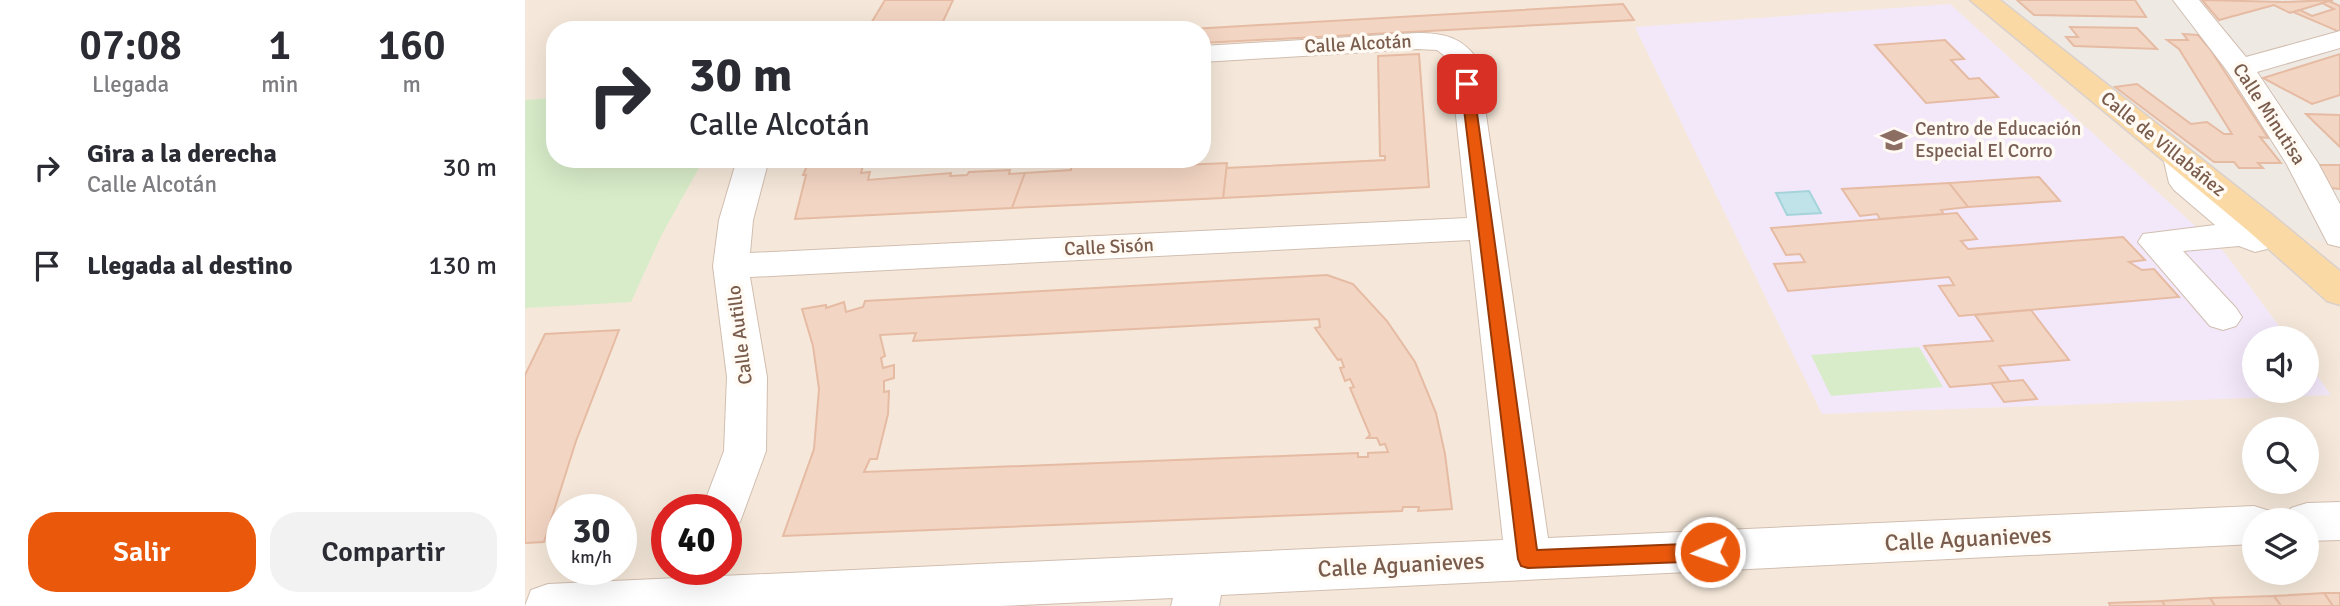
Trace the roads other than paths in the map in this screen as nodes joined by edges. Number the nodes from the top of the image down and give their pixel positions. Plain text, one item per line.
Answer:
1 (1983, 0) edge
2 (2186, 0) edge
3 (2340, 39) edge
4 (1211, 53) edge
5 (2240, 68) junction
6 (2179, 157) junction
7 (750, 168) edge
8 (1486, 228) junction
9 (2245, 234) junction
10 (2340, 236) edge
11 (2311, 265) junction
12 (731, 267) junction
13 (2340, 292) edge
14 (2223, 317) dead end
15 (729, 494) edge
16 (2340, 521) edge
17 (2319, 522) edge
18 (2242, 526) edge
19 (1528, 559) junction
20 (687, 585) edge
21 (742, 585) edge
22 (1197, 590) edge
23 (548, 606) edge

1 - 6 main road, Calle de Villabáñez
2 - 5 street, Calle Minutisa
3 - 5 street
4 - 8 street, Calle Alcotán
5 - 10 street, Calle Minutisa
6 - 9 street
6 - 11 main road, Calle de Villabáñez
7 - 12 street, Calle Autillo
8 - 12 street, Calle Sisón
8 - 19 street, Calle Alcotán
9 - 11 street
9 - 14 street
11 - 13 main road, Calle de Villabáñez
12 - 15 street, Calle Autillo
16 - 17 street
18 - 19 street, Calle Aguanieves
19 - 22 street, Calle Aguanieves
20 - 23 street, Calle Aguanieves
21 - 22 street, Calle Aguanieves

